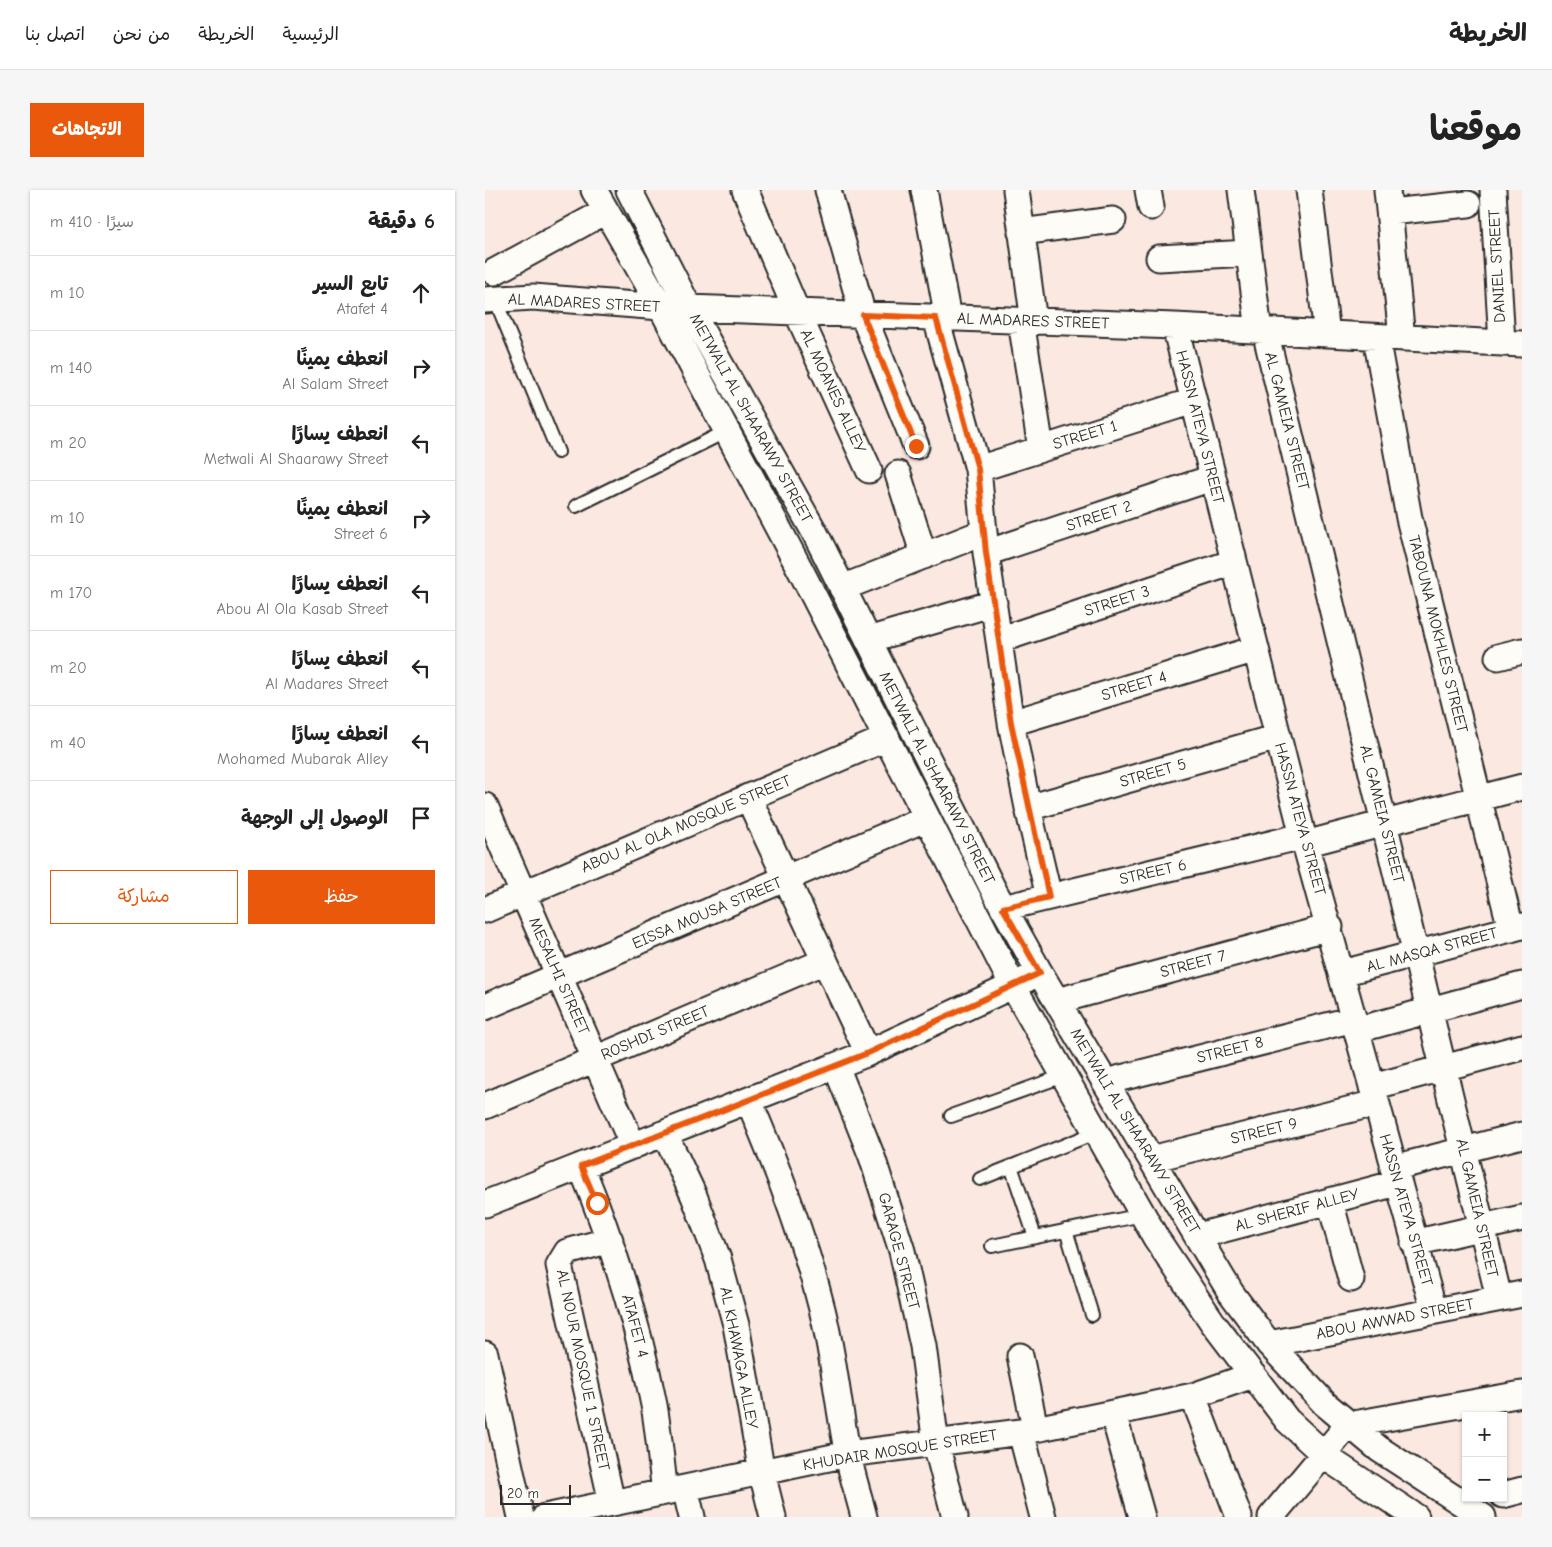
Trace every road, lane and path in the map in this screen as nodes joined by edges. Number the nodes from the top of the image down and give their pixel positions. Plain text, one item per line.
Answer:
1 (745, 190) edge
2 (828, 190) edge
3 (924, 190) edge
4 (1016, 190) edge
5 (1241, 190) edge
6 (1309, 190) edge
7 (1493, 190) edge
8 (632, 192) edge
9 (600, 200) edge
10 (1389, 201) edge
11 (1467, 204) dead end
12 (1113, 220) dead end
13 (1021, 232) junction
14 (1249, 253) junction
15 (1159, 258) dead end
16 (489, 264) edge
17 (496, 299) edge
18 (661, 307) junction
19 (689, 308) junction
20 (797, 312) junction
21 (863, 315) junction
22 (942, 318) junction
23 (1028, 321) junction
24 (1175, 326) junction
25 (1262, 331) junction
26 (1327, 334) junction
27 (1376, 337) junction
28 (1402, 338) junction
29 (1512, 343) edge
30 (1193, 401) junction
31 (727, 431) junction
32 (916, 446) dead end
33 (1041, 449) junction
34 (558, 452) dead end
35 (978, 469) junction
36 (869, 470) dead end
37 (898, 474) dead end
38 (1212, 478) junction
39 (575, 506) dead end
40 (985, 543) junction
41 (924, 556) junction
42 (1234, 562) junction
43 (842, 588) junction
44 (994, 603) junction
45 (869, 640) junction
46 (999, 640) junction
47 (1256, 649) junction
48 (1011, 723) junction
49 (1278, 737) junction
50 (887, 738) junction
51 (1522, 787) edge
52 (748, 797) junction
53 (1478, 799) junction
54 (485, 806) edge
55 (1028, 808) junction
56 (927, 818) junction
57 (1384, 824) junction
58 (1304, 840) junction
59 (787, 880) junction
60 (523, 894) junction
61 (1049, 897) junction
62 (1003, 908) junction
63 (485, 910) edge
64 (1329, 927) junction
65 (1516, 928) edge
66 (1416, 955) junction
67 (825, 961) junction
68 (1040, 973) junction
69 (1342, 973) junction
70 (558, 976) junction
71 (1522, 985) edge
72 (1013, 986) junction
73 (1057, 1001) junction
74 (485, 1006) edge
75 (1429, 1010) junction
76 (1356, 1024) junction
77 (1522, 1047) edge
78 (868, 1053) junction
79 (595, 1059) junction
80 (836, 1066) junction
81 (1443, 1068) junction
82 (1063, 1076) junction
83 (1105, 1082) junction
84 (1374, 1095) junction
85 (749, 1101) junction
86 (485, 1106) edge
87 (951, 1116) dead end
88 (1095, 1133) junction
89 (665, 1134) junction
90 (1522, 1135) edge
91 (633, 1146) junction
92 (1463, 1150) junction
93 (1151, 1159) junction
94 (581, 1166) junction
95 (1011, 1166) junction
96 (1395, 1176) junction
97 (980, 1179) dead end
98 (1330, 1200) junction
99 (485, 1204) edge
100 (1142, 1215) junction
101 (1522, 1218) edge
102 (1481, 1228) junction
103 (1066, 1230) junction
104 (1197, 1236) junction
105 (1035, 1237) junction
106 (611, 1240) junction
107 (1414, 1243) junction
108 (992, 1246) dead end
109 (1351, 1279) dead end
110 (1510, 1296) edge
111 (1434, 1311) junction
112 (1092, 1314) dead end
113 (1269, 1344) junction
114 (485, 1354) edge
115 (1020, 1356) dead end
116 (1253, 1375) junction
117 (1522, 1394) edge
118 (1193, 1396) junction
119 (1113, 1413) junction
120 (1348, 1425) junction
121 (1028, 1430) junction
122 (936, 1444) junction
123 (848, 1454) junction
124 (1323, 1454) junction
125 (761, 1473) junction
126 (675, 1490) junction
127 (1522, 1490) edge
128 (1507, 1494) edge
129 (1486, 1502) edge
130 (601, 1509) edge
131 (1474, 1511) edge
132 (521, 1517) edge
133 (545, 1517) edge
134 (692, 1517) edge
135 (773, 1517) edge
136 (864, 1517) edge
137 (955, 1517) edge
138 (1043, 1517) edge
139 (1142, 1517) edge
140 (1239, 1517) edge
141 (1271, 1517) edge
142 (1416, 1517) edge

1 - 20 street, AL MOANES ALLEY
2 - 21 street
3 - 22 street
4 - 13 street
5 - 14 street, AL GAMEIA STREET
6 - 26 street
7 - 29 street, DANIEL STREET
8 - 19 street, METWALI AL SHAARAWY STREET
9 - 16 street
9 - 18 street, METWALI AL SHAARAWY STREET
10 - 11 street
10 - 28 street
12 - 13 street
13 - 23 street
14 - 15 street
14 - 25 street, AL GAMEIA STREET
16 - 17 street
17 - 18 street, AL MADARES STREET
17 - 34 lane
18 - 19 street, AL MADARES STREET
18 - 31 street, METWALI AL SHAARAWY STREET
19 - 20 street, AL MADARES STREET
19 - 43 street, METWALI AL SHAARAWY STREET
20 - 21 street, AL MADARES STREET
20 - 36 street, AL MOANES ALLEY
21 - 22 street, AL MADARES STREET
21 - 32 street
22 - 23 street, AL MADARES STREET
22 - 35 street
23 - 24 street, AL MADARES STREET
23 - 33 street
24 - 25 street, AL MADARES STREET
24 - 30 street, HASSN ATEYA STREET
25 - 26 street, AL MADARES STREET
25 - 57 street, AL GAMEIA STREET
26 - 27 street, AL MADARES STREET
27 - 28 street, AL MADARES STREET
27 - 53 street, TABOUNA MOKHLES STREET
28 - 29 street, AL MADARES STREET
30 - 33 street, STREET 1
30 - 38 street, HASSN ATEYA STREET
31 - 39 lane
31 - 50 street, METWALI AL SHAARAWY STREET
33 - 35 street, STREET 1
35 - 40 street
37 - 41 street
38 - 40 street, STREET 2
38 - 42 street, HASSN ATEYA STREET
40 - 41 street, STREET 2
40 - 44 street
41 - 43 street, STREET 2
42 - 46 street, STREET 3
42 - 47 street, HASSN ATEYA STREET
43 - 45 street, METWALI AL SHAARAWY STREET
44 - 45 street
44 - 46 street
45 - 62 street, METWALI AL SHAARAWY STREET
46 - 48 street
47 - 48 street, STREET 4
47 - 49 street, HASSN ATEYA STREET
48 - 55 street
49 - 55 street, STREET 5
49 - 58 street, HASSN ATEYA STREET
50 - 52 street, ABOU AL OLA MOSQUE STREET
50 - 56 street, METWALI AL SHAARAWY STREET
51 - 53 street, STREET 6
52 - 59 street
52 - 60 street, ABOU AL OLA MOSQUE STREET
53 - 57 street, STREET 6
53 - 65 street, TABOUNA MOKHLES STREET
54 - 60 street, MESALHI STREET
55 - 61 street
56 - 59 street, EISSA MOUSA STREET
56 - 72 street, METWALI AL SHAARAWY STREET
57 - 58 street, STREET 6
57 - 66 street, AL GAMEIA STREET
58 - 61 street, STREET 6
58 - 64 street, HASSN ATEYA STREET
59 - 67 street
59 - 70 street, EISSA MOUSA STREET
60 - 63 street, ABOU AL OLA MOSQUE STREET
60 - 70 street, MESALHI STREET
61 - 62 street, STREET 6
62 - 68 street, METWALI AL SHAARAWY STREET
64 - 69 street, HASSN ATEYA STREET
64 - 73 street, STREET 7
65 - 66 street, AL MASQA STREET
66 - 69 street, AL MASQA STREET
66 - 75 street, AL GAMEIA STREET
67 - 78 street
67 - 79 street, ROSHDI STREET
68 - 72 street
68 - 73 street, METWALI AL SHAARAWY STREET
69 - 76 street, HASSN ATEYA STREET
70 - 74 street, EISSA MOUSA STREET
70 - 79 street, MESALHI STREET
71 - 75 street, STREET 8
72 - 78 street
72 - 82 street, METWALI AL SHAARAWY STREET
73 - 83 street, METWALI AL SHAARAWY STREET
75 - 76 street, STREET 8
75 - 81 street, AL GAMEIA STREET
76 - 83 street, STREET 8
76 - 84 street, HASSN ATEYA STREET
77 - 81 street, STREET 9
78 - 80 street
79 - 86 street, ROSHDI STREET
79 - 91 street, MESALHI STREET
80 - 85 street
80 - 122 street, GARAGE STREET
81 - 84 street, STREET 9
81 - 92 street, AL GAMEIA STREET
82 - 87 lane
82 - 88 street, METWALI AL SHAARAWY STREET
83 - 93 street, METWALI AL SHAARAWY STREET
84 - 93 street, STREET 9
84 - 96 street, HASSN ATEYA STREET
85 - 89 street
85 - 123 street
88 - 95 lane
88 - 100 street, METWALI AL SHAARAWY STREET
89 - 91 street
89 - 125 street, AL KHAWAGA ALLEY
90 - 92 street
91 - 94 street
92 - 96 street
92 - 102 street, AL GAMEIA STREET
93 - 104 street, METWALI AL SHAARAWY STREET
94 - 99 street
94 - 106 street, ATAFET 4
95 - 97 lane
95 - 105 lane
96 - 98 street, AL SHERIF ALLEY
96 - 107 street, HASSN ATEYA STREET
98 - 104 street, AL SHERIF ALLEY
98 - 109 street
100 - 103 lane
100 - 116 street, METWALI AL SHAARAWY STREET
101 - 102 street
102 - 107 street
102 - 110 street, AL GAMEIA STREET
103 - 105 lane
103 - 112 lane
104 - 113 street, METWALI AL SHAARAWY STREET
105 - 108 lane
106 - 126 street, ATAFET 4
106 - 130 street, AL NOUR MOSQUE 1 STREET
107 - 111 street, HASSN ATEYA STREET
110 - 111 street, ABOU AWWAD STREET
111 - 113 street, ABOU AWWAD STREET
113 - 120 street, METWALI AL SHAARAWY STREET
114 - 132 street
115 - 121 street
116 - 118 street, KHUDAIR MOSQUE STREET
116 - 124 street, METWALI AL SHAARAWY STREET
117 - 120 street
118 - 119 street, KHUDAIR MOSQUE STREET
118 - 140 street
119 - 121 street, KHUDAIR MOSQUE STREET
119 - 139 street
120 - 124 street
120 - 131 street, METWALI AL SHAARAWY STREET
121 - 122 street, KHUDAIR MOSQUE STREET
121 - 138 street
122 - 123 street, KHUDAIR MOSQUE STREET
122 - 137 street, GARAGE STREET
123 - 125 street, KHUDAIR MOSQUE STREET
123 - 136 street
124 - 141 street
124 - 142 street, METWALI AL SHAARAWY STREET
125 - 126 street, KHUDAIR MOSQUE STREET
125 - 135 street, AL KHAWAGA ALLEY
126 - 130 street, KHUDAIR MOSQUE STREET
126 - 134 street, ATAFET 4
127 - 128 street
129 - 131 street
130 - 133 street, KHUDAIR MOSQUE STREET

